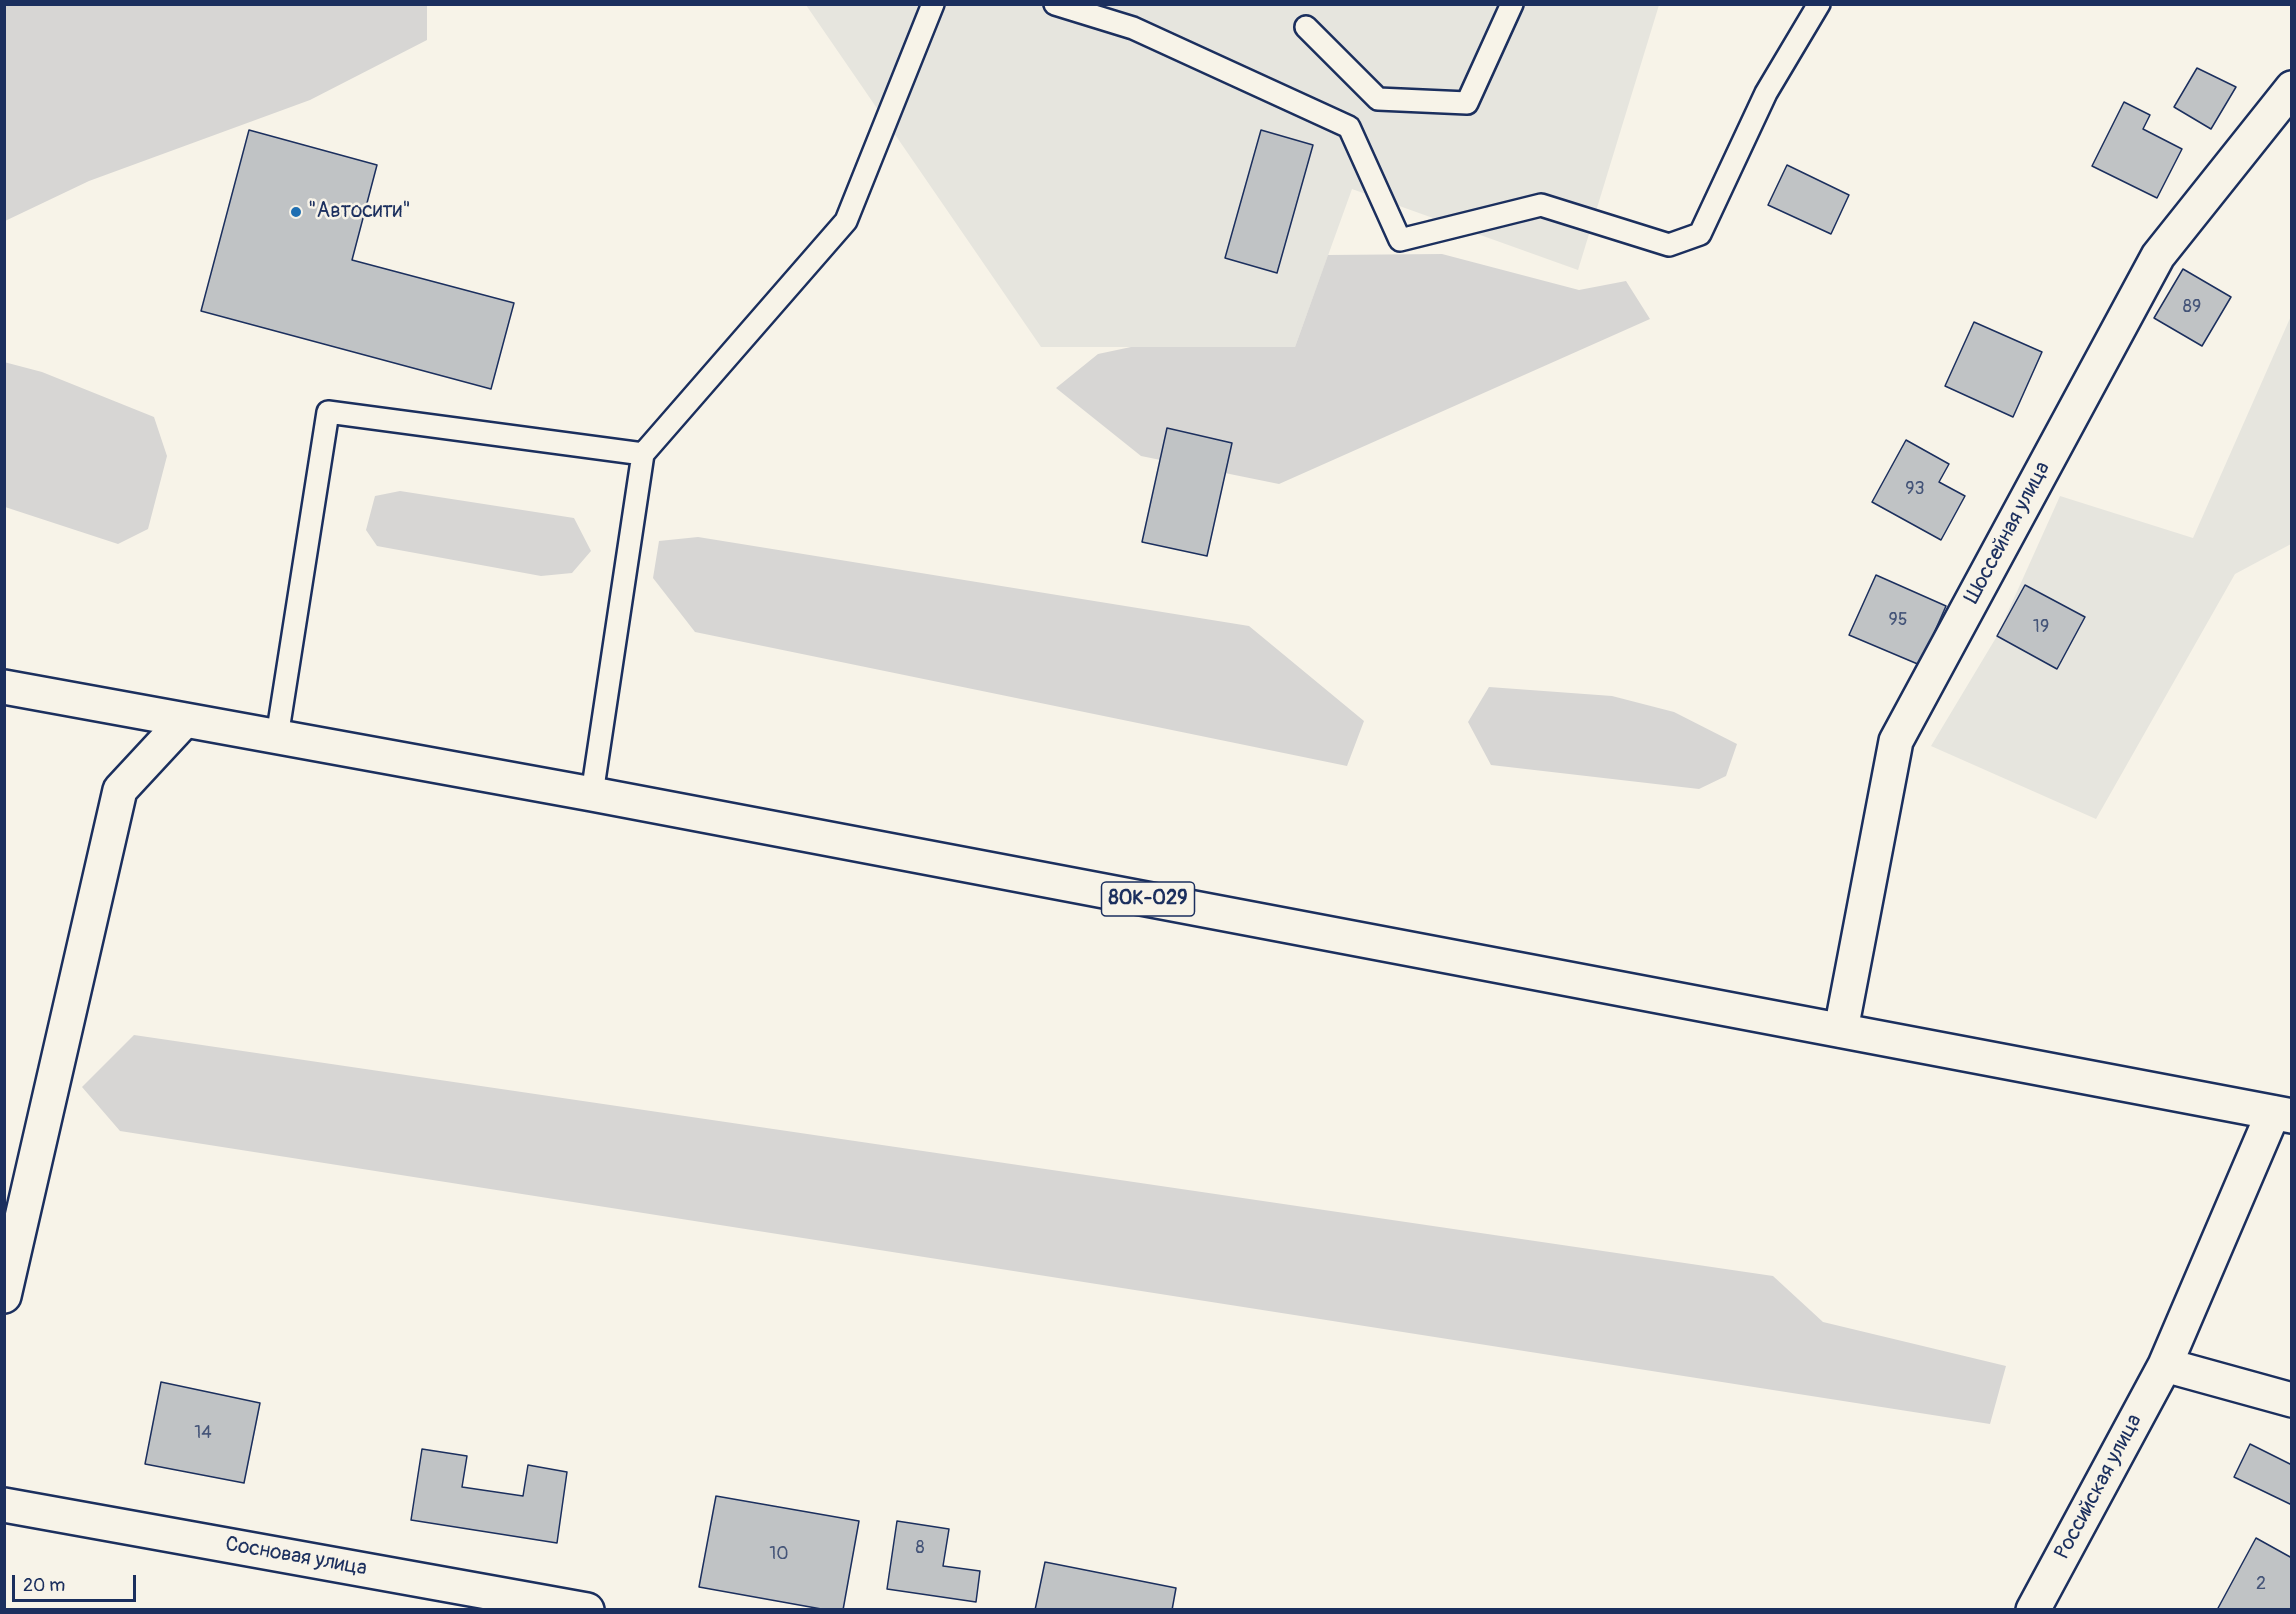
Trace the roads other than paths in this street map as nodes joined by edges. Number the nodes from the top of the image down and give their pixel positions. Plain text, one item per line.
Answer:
1 (933, 4) edge
2 (1055, 4) edge
3 (1512, 4) edge
4 (1819, 4) edge
5 (1306, 27) dead end
6 (2292, 88) edge
7 (643, 454) junction
8 (4, 687) edge
9 (184, 721) junction
10 (277, 737) junction
11 (592, 794) junction
12 (1841, 1030) junction
13 (2282, 1114) edge
14 (4, 1296) edge
15 (2165, 1365) junction
16 (2292, 1400) edge
17 (4, 1504) edge
18 (587, 1610) edge
19 (2033, 1610) edge

1 - 7 lane
2 - 4 lane
3 - 5 lane
6 - 12 street, Шоссейная улица
7 - 10 lane
7 - 11 lane
8 - 9 street, 80К-029
9 - 10 street, 80К-029
9 - 14 street
10 - 11 street, 80К-029
11 - 12 street, 80К-029
12 - 13 street, 80К-029
13 - 15 street, Российская улица
15 - 16 street
15 - 19 street, Российская улица
17 - 18 street, Сосновая улица

